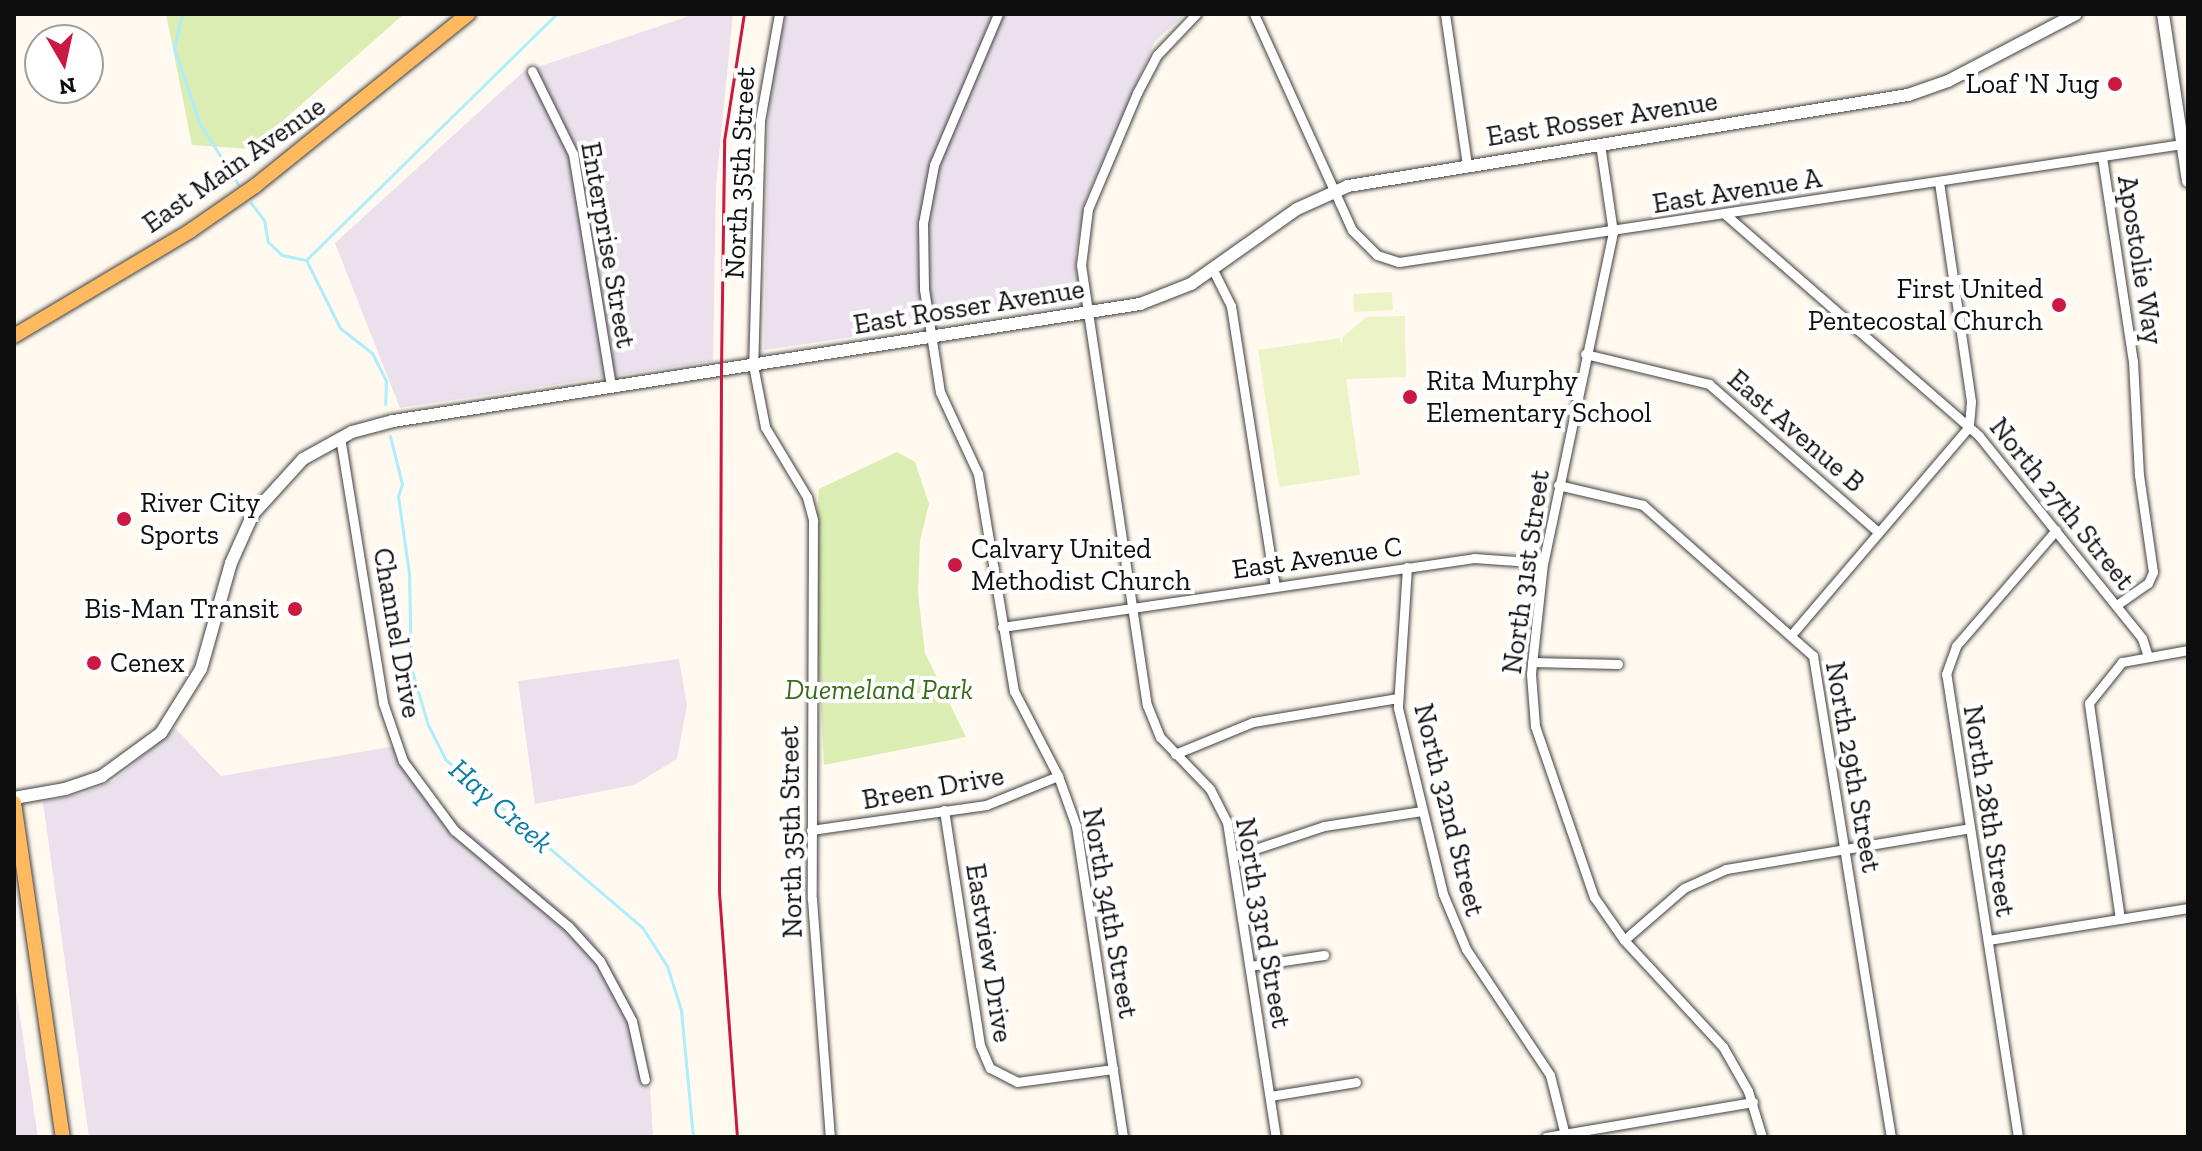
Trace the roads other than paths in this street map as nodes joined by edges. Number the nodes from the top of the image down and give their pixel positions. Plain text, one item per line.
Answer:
1 (468, 14) edge
2 (779, 14) edge
3 (998, 14) edge
4 (1196, 14) edge
5 (1254, 14) edge
6 (1445, 14) edge
7 (2076, 14) edge
8 (2163, 14) edge
9 (532, 71) dead end
10 (1600, 144) junction
11 (2182, 144) junction
12 (2102, 157) junction
13 (2186, 157) edge
14 (1467, 164) junction
15 (2188, 181) edge
16 (1939, 182) junction
17 (1333, 191) junction
18 (1726, 215) junction
19 (1613, 232) junction
20 (1213, 270) junction
21 (1088, 313) junction
22 (14, 336) edge
23 (931, 337) junction
24 (1585, 354) junction
25 (753, 365) junction
26 (611, 387) junction
27 (1969, 427) junction
28 (340, 437) junction
29 (1558, 485) junction
30 (2056, 530) junction
31 (1878, 532) junction
32 (1543, 563) junction
33 (1407, 567) junction
34 (1275, 587) junction
35 (2116, 605) junction
36 (1132, 608) junction
37 (1002, 627) junction
38 (1792, 634) junction
39 (2188, 650) edge
40 (2148, 657) junction
41 (1532, 662) junction
42 (1618, 664) dead end
43 (1398, 698) junction
44 (1175, 754) junction
45 (1058, 776) junction
46 (14, 801) edge
47 (944, 810) junction
48 (1422, 811) junction
49 (1970, 828) junction
50 (811, 830) junction
51 (1845, 847) junction
52 (1234, 856) junction
53 (2188, 908) edge
54 (2120, 919) junction
55 (1624, 940) junction
56 (1988, 940) junction
57 (1324, 955) dead end
58 (1250, 966) junction
59 (1113, 1069) junction
60 (645, 1080) dead end
61 (1356, 1082) dead end
62 (1270, 1096) junction
63 (1753, 1102) junction
64 (1564, 1131) junction
65 (63, 1137) edge
66 (830, 1137) edge
67 (1123, 1137) edge
68 (1276, 1137) edge
69 (1546, 1137) edge
70 (1762, 1137) edge
71 (1891, 1137) edge
72 (2018, 1137) edge

1 - 22 main road, East Main Avenue
2 - 25 street, North 35th Street
3 - 23 street, North 34th Street
4 - 21 street, North 33rd Street
5 - 17 street, East Avenue A
6 - 14 street
7 - 10 street, East Rosser Avenue
8 - 11 street
9 - 26 street, Enterprise Street
10 - 14 street, East Rosser Avenue
10 - 19 street, North 31st Street
11 - 12 street, East Avenue A
11 - 13 street
12 - 16 street, East Avenue A
12 - 35 street, Apostolie Way
13 - 15 street
14 - 17 street, East Rosser Avenue
16 - 18 street, East Avenue A
16 - 27 street, North 27th Street
17 - 19 street, East Avenue A
17 - 20 street, East Rosser Avenue
18 - 19 street, East Avenue A
18 - 27 street
19 - 24 street, North 31st Street
20 - 21 street, East Rosser Avenue
20 - 34 street
21 - 23 street, East Rosser Avenue
21 - 36 street, North 33rd Street
23 - 25 street, East Rosser Avenue
23 - 37 street, North 34th Street
24 - 29 street, North 31st Street
24 - 31 street, East Avenue B
25 - 26 street, East Rosser Avenue
25 - 50 street, North 35th Street
26 - 28 street, East Rosser Avenue
27 - 30 street, North 27th Street
27 - 31 street, North 29th Street
28 - 46 street, East Rosser Avenue
28 - 60 street, Channel Drive
29 - 32 street, North 31st Street
29 - 38 street
30 - 35 street, North 27th Street
30 - 49 street, North 28th Street
31 - 38 street, North 29th Street
32 - 33 street, East Avenue C
32 - 41 street, North 31st Street
33 - 34 street, East Avenue C
33 - 43 street, North 32nd Street
34 - 36 street, East Avenue C
35 - 40 street, North 27th Street
36 - 37 street, East Avenue C
36 - 44 street, North 33rd Street
37 - 45 street, North 34th Street
38 - 51 street, North 29th Street
39 - 40 street
40 - 54 street
41 - 42 street
41 - 55 street, North 31st Street
43 - 44 street
43 - 48 street, North 32nd Street
44 - 52 street, North 33rd Street
45 - 47 street, Breen Drive
45 - 59 street, North 34th Street
46 - 65 main road
47 - 50 street, Breen Drive
47 - 59 street, Eastview Drive
48 - 52 street
48 - 64 street, North 32nd Street
49 - 51 street
49 - 56 street, North 28th Street
50 - 66 street, North 35th Street
51 - 55 street
51 - 71 street, North 29th Street
52 - 58 street, North 33rd Street
53 - 54 street
54 - 56 street
55 - 63 street, North 31st Street
56 - 72 street, North 28th Street
57 - 58 street
58 - 62 street, North 33rd Street
59 - 67 street, North 34th Street
61 - 62 street
62 - 68 street, North 33rd Street
63 - 64 street
63 - 70 street, North 31st Street
64 - 69 street

